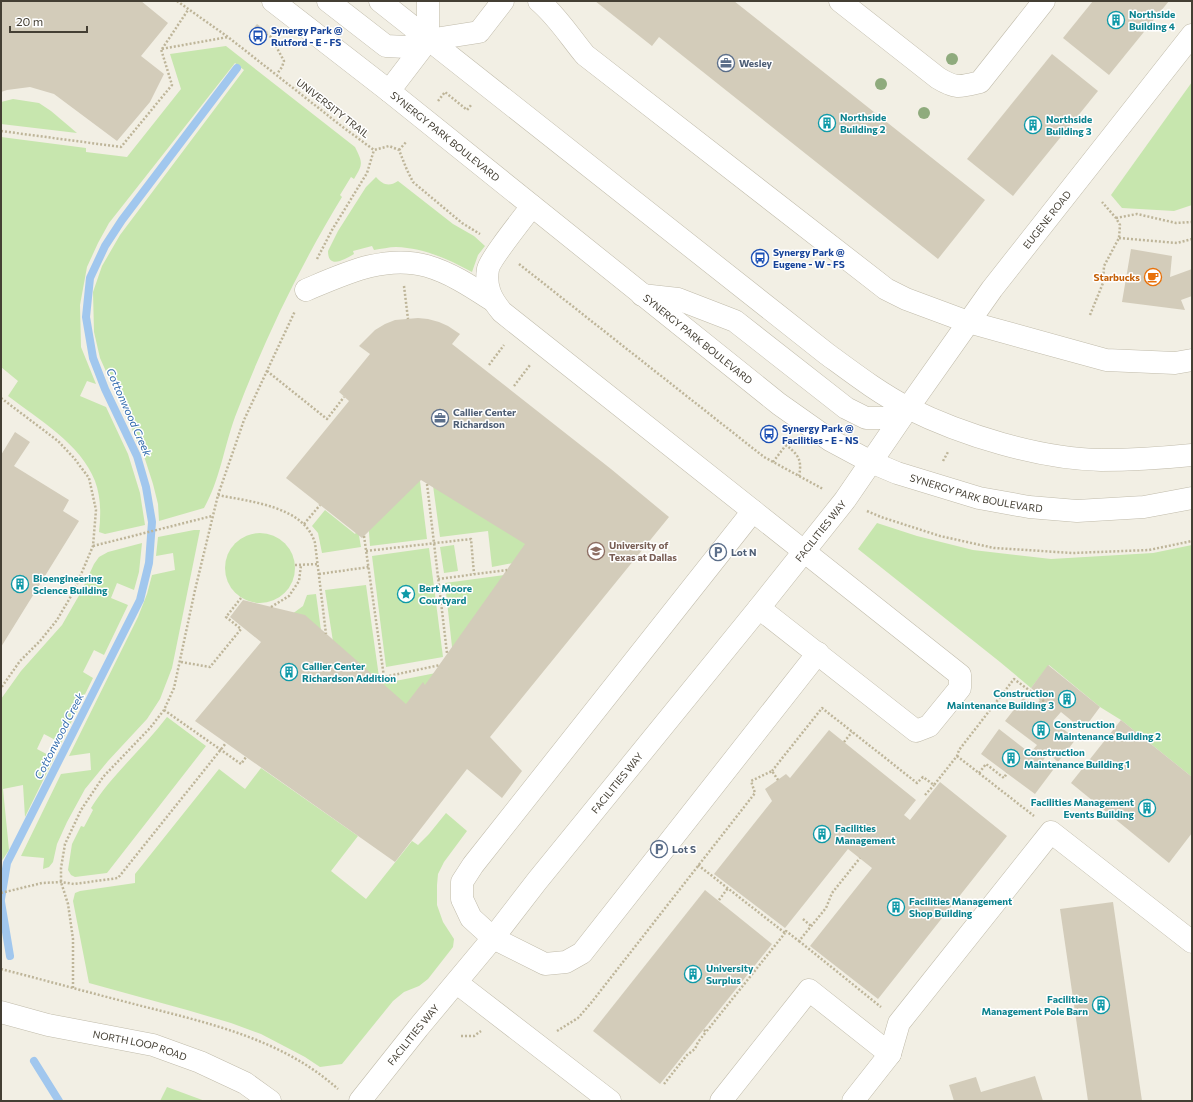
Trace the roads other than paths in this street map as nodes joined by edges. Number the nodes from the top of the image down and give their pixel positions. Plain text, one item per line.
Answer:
1 (273, 1) edge
2 (328, 1) edge
3 (380, 1) edge
4 (428, 1) edge
5 (503, 1) edge
6 (539, 1) edge
7 (840, 1) edge
8 (1044, 1) edge
9 (1192, 35) edge
10 (428, 40) junction
11 (389, 91) junction
12 (532, 206) junction
13 (306, 290) road end
14 (642, 295) junction
15 (492, 300) junction
16 (968, 322) junction
17 (1192, 360) edge
18 (908, 408) junction
19 (1192, 455) edge
20 (871, 462) junction
21 (1192, 498) edge
22 (753, 511) junction
23 (804, 552) junction
24 (760, 608) junction
25 (818, 653) junction
26 (493, 938) junction
27 (1192, 942) edge
28 (457, 983) junction
29 (1, 1012) edge
30 (890, 1054) junction
31 (593, 1094) edge
32 (270, 1101) edge
33 (360, 1101) edge
34 (610, 1101) edge
35 (721, 1101) edge
36 (853, 1101) edge

1 - 11 street, SYNERGY PARK BOULEVARD
2 - 10 street
3 - 10 street
4 - 10 street
5 - 10 street
6 - 16 street
7 - 8 street
9 - 16 street, EUGENE ROAD
10 - 11 street
10 - 18 street
11 - 12 street, SYNERGY PARK BOULEVARD
12 - 14 street, SYNERGY PARK BOULEVARD
12 - 15 street
13 - 15 street
14 - 18 street
14 - 20 street, SYNERGY PARK BOULEVARD
15 - 22 street
16 - 17 street
16 - 18 street, EUGENE ROAD
18 - 19 street
18 - 20 street, FACILITIES WAY
20 - 21 street, SYNERGY PARK BOULEVARD
20 - 23 street, FACILITIES WAY
22 - 23 street
22 - 26 street
23 - 24 street, FACILITIES WAY
23 - 25 street
24 - 25 street
24 - 26 street, FACILITIES WAY
25 - 26 street
26 - 28 street, FACILITIES WAY
27 - 30 street
28 - 31 street
28 - 33 street, FACILITIES WAY
29 - 32 street, NORTH LOOP ROAD
30 - 35 street
30 - 36 street
31 - 34 street

